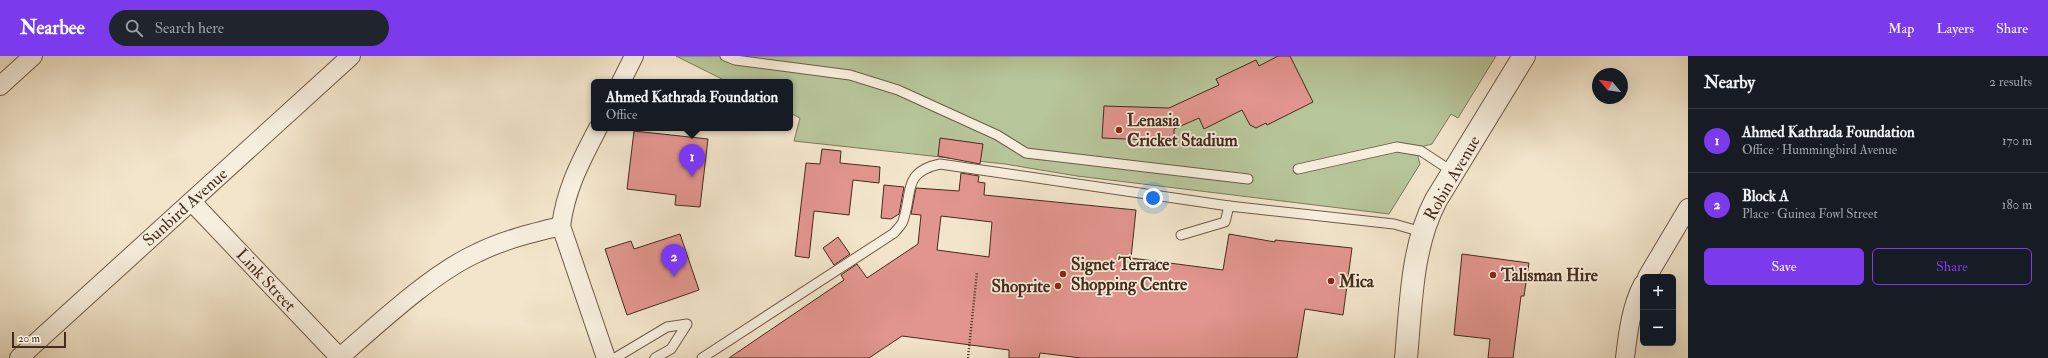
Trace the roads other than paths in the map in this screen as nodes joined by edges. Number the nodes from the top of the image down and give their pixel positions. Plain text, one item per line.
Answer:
1 (33, 56) edge
2 (351, 56) edge
3 (634, 56) edge
4 (725, 56) edge
5 (1524, 56) edge
6 (622, 79) edge
7 (0, 86) edge
8 (596, 131) edge
9 (1298, 168) dead end
10 (1453, 172) junction
11 (1248, 179) dead end
12 (192, 202) junction
13 (1229, 206) junction
14 (1686, 215) edge
15 (561, 226) junction
16 (1422, 232) junction
17 (1181, 235) dead end
18 (1649, 274) edge
19 (1640, 290) edge
20 (18, 358) edge
21 (339, 358) edge
22 (606, 358) edge
23 (615, 358) edge
24 (655, 358) edge
25 (702, 358) edge
26 (1406, 358) edge
27 (1625, 358) edge

1 - 7 street
2 - 12 street, Sunbird Avenue
3 - 6 street
4 - 11 lane
5 - 10 street, Robin Avenue
8 - 15 street
9 - 10 lane
10 - 16 street, Robin Avenue
12 - 20 street, Sunbird Avenue
12 - 21 street, Link Street
13 - 16 lane
13 - 17 lane
13 - 25 lane
14 - 18 street
15 - 21 street
15 - 22 street
16 - 26 street, Robin Avenue
19 - 27 street
23 - 24 lane

